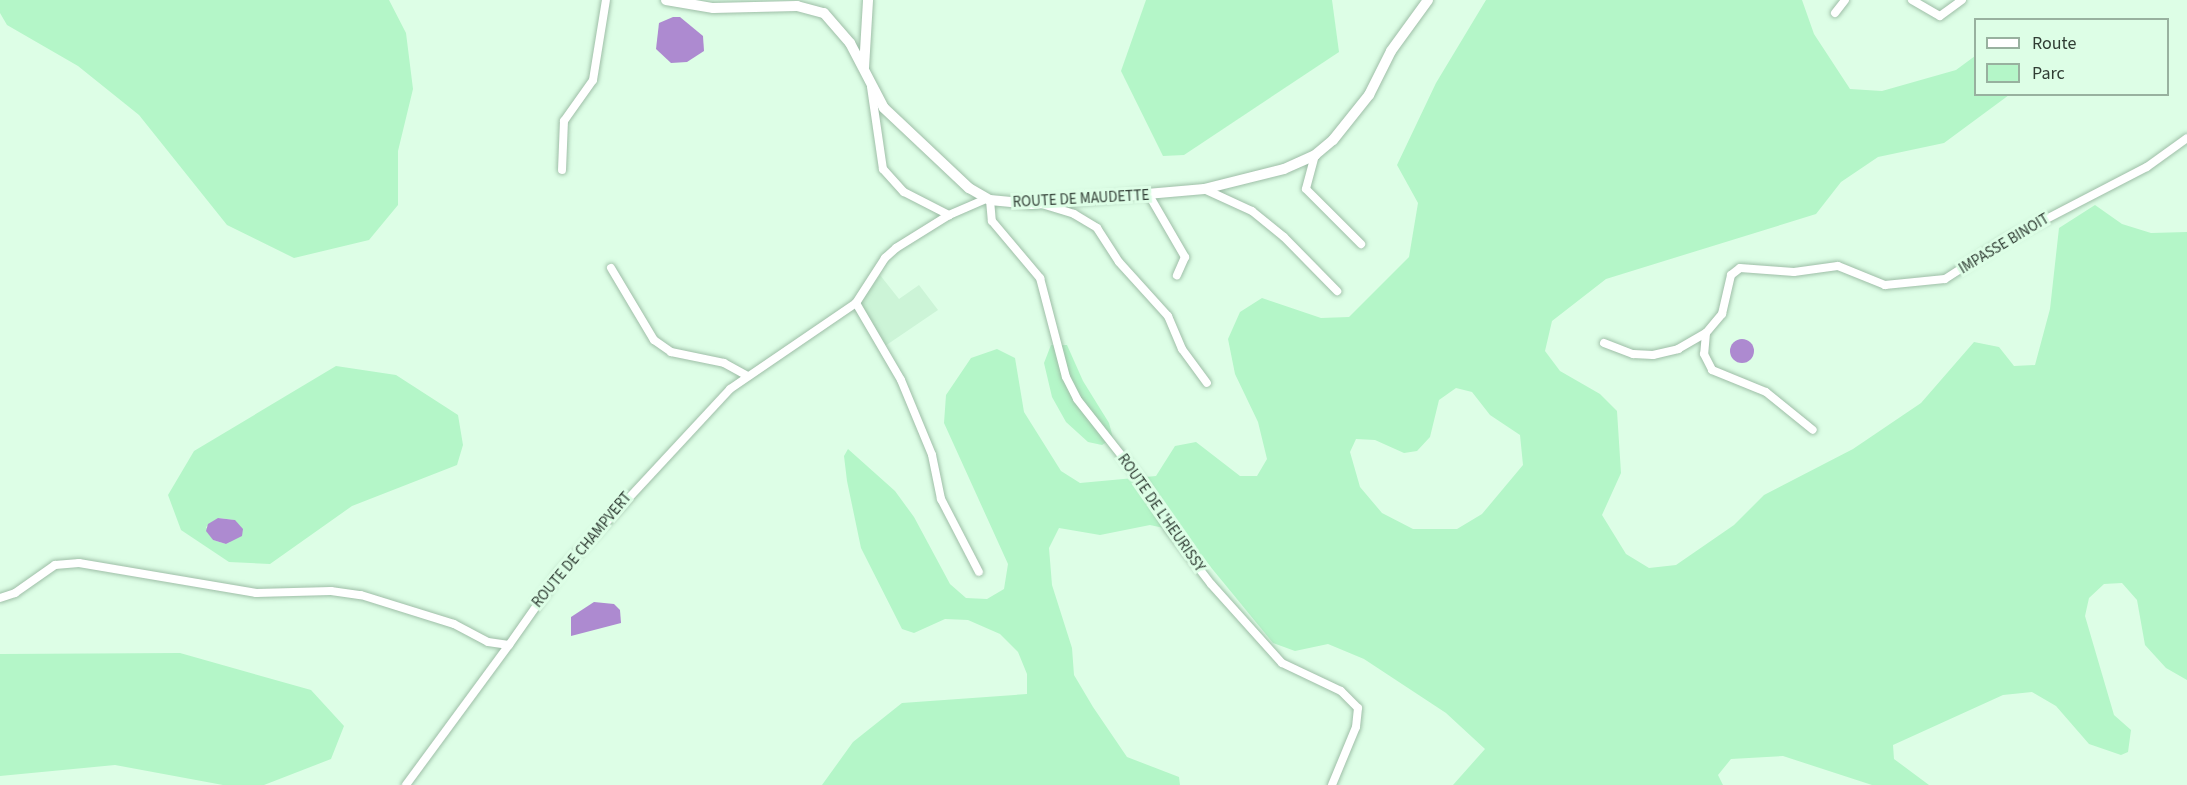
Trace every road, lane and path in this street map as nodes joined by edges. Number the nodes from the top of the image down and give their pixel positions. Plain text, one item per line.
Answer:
1 (606, 0) edge
2 (666, 0) edge
3 (868, 0) edge
4 (1428, 0) edge
5 (1845, 0) edge
6 (1912, 0) edge
7 (1962, 0) edge
8 (1835, 13) dead end
9 (864, 69) junction
10 (871, 87) junction
11 (2187, 138) edge
12 (1315, 155) junction
13 (562, 170) dead end
14 (1204, 189) junction
15 (1149, 195) junction
16 (988, 200) junction
17 (1038, 203) junction
18 (949, 215) junction
19 (1361, 244) dead end
20 (611, 268) dead end
21 (1177, 275) dead end
22 (1337, 291) dead end
23 (856, 303) junction
24 (1706, 333) junction
25 (1604, 343) dead end
26 (747, 376) junction
27 (1207, 383) dead end
28 (1813, 430) dead end
29 (979, 572) dead end
30 (0, 598) edge
31 (509, 645) junction
32 (406, 785) edge
33 (1332, 785) edge

1 - 13 street
2 - 9 street
3 - 9 street
4 - 12 street, ROUTE DE MAUDETTE
5 - 8 street
6 - 7 street
9 - 10 street
10 - 16 street
10 - 18 street
11 - 24 street, IMPASSE BINOIT
12 - 14 street, ROUTE DE MAUDETTE
12 - 19 street
14 - 15 street, ROUTE DE MAUDETTE
14 - 22 street
15 - 17 street, ROUTE DE MAUDETTE
15 - 21 street
16 - 17 street, ROUTE DE MAUDETTE
16 - 18 street, ROUTE DE CHAMPVERT
16 - 33 street, ROUTE DE L'HEURISSY
17 - 27 street
18 - 23 street, ROUTE DE CHAMPVERT
20 - 26 street
23 - 26 street, ROUTE DE CHAMPVERT
23 - 29 street
24 - 25 street, IMPASSE BINOIT
24 - 28 street
26 - 31 street, ROUTE DE CHAMPVERT
30 - 31 street
31 - 32 street, ROUTE DE CHAMPVERT

